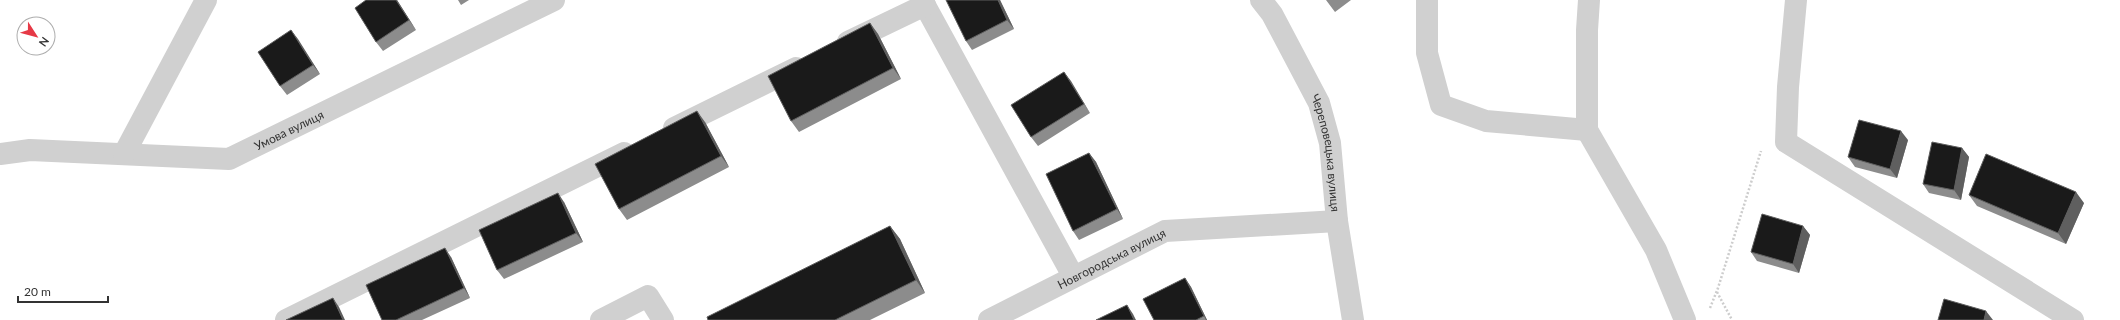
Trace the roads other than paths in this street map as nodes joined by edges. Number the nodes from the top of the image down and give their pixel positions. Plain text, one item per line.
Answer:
1 (206, 0) edge
2 (554, 0) edge
3 (1261, 0) edge
4 (1427, 0) edge
5 (1589, 0) edge
6 (1796, 0) edge
7 (924, 2) edge
8 (833, 50) edge
9 (811, 61) edge
10 (1587, 130) junction
11 (0, 154) edge
12 (124, 154) junction
13 (1337, 221) junction
14 (1073, 276) junction
15 (286, 320) edge
16 (601, 320) edge
17 (663, 320) edge
18 (989, 320) edge
19 (1353, 320) edge
20 (1685, 320) edge
21 (2073, 320) edge

1 - 12 street
2 - 12 street, Умова вулиця
3 - 13 street, Череповецька вулиця
4 - 10 street
5 - 10 street
6 - 21 street
7 - 8 street
7 - 14 street
9 - 15 street
10 - 20 street
11 - 12 street, Умова вулиця
13 - 14 street, Новгородська вулиця
13 - 19 street, Череповецька вулиця
14 - 18 street, Новгородська вулиця
16 - 17 street

